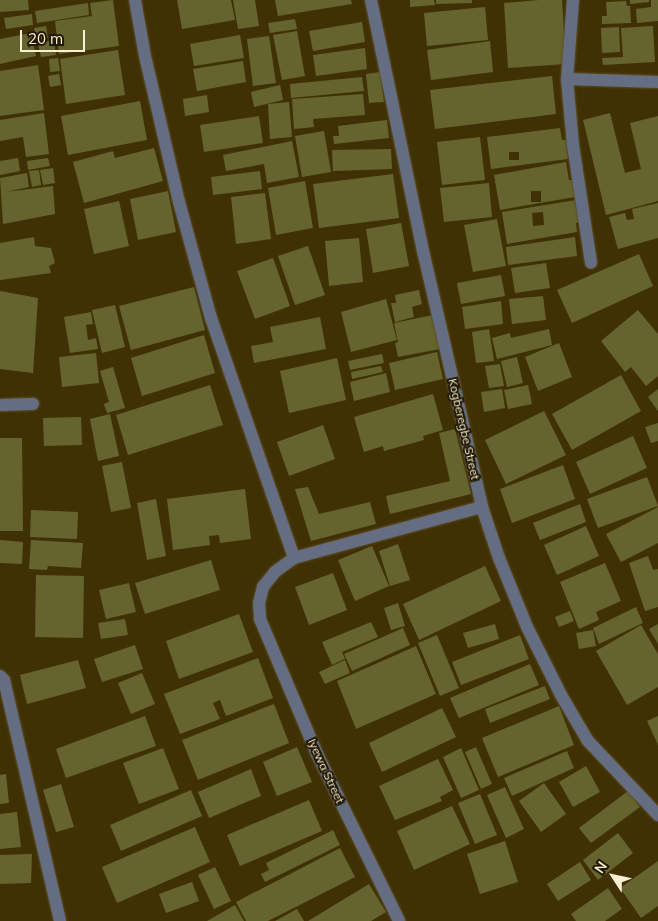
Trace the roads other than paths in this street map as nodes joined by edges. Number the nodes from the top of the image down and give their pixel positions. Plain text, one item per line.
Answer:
1 (135, 0) edge
2 (371, 0) edge
3 (573, 0) edge
4 (567, 79) junction
5 (658, 82) edge
6 (590, 263) dead end
7 (33, 404) dead end
8 (0, 405) edge
9 (482, 507) junction
10 (294, 558) junction
11 (0, 676) edge
12 (658, 815) edge
13 (60, 921) edge
14 (399, 921) edge

1 - 10 street
2 - 9 street, Kogberegbe Street
3 - 4 street
4 - 5 street
4 - 6 street
7 - 8 street
9 - 10 street
9 - 12 street, Kogberegbe Street
10 - 14 street, Iyewa Street
11 - 13 street

